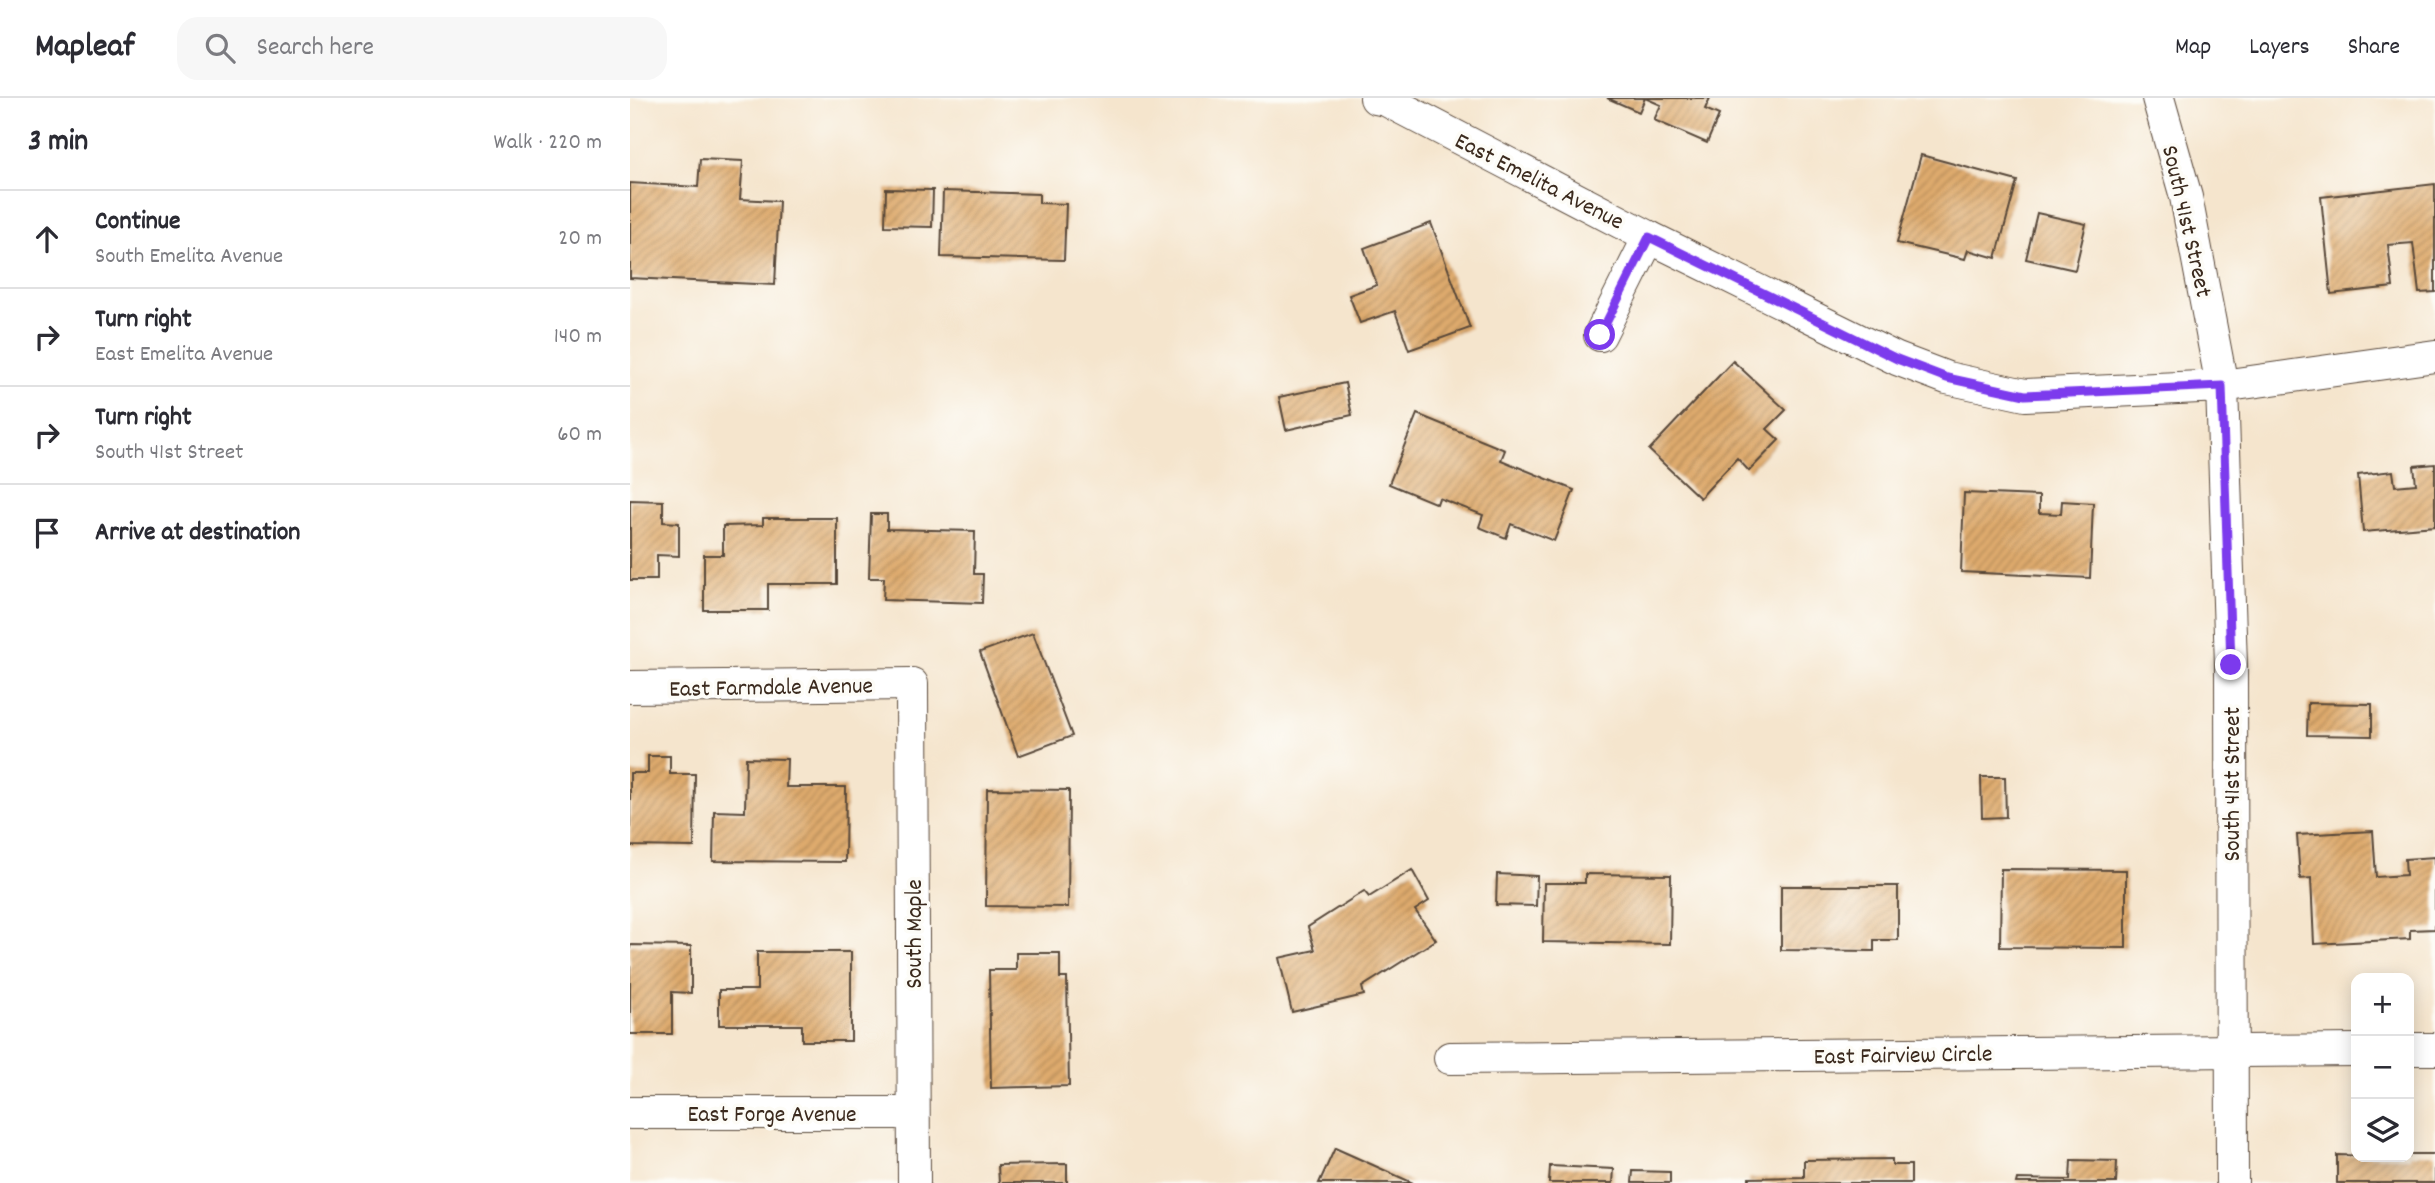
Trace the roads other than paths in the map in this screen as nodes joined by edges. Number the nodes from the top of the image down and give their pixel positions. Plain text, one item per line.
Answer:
1 (1376, 98) edge
2 (2158, 98) edge
3 (1649, 237) junction
4 (1600, 335) dead end
5 (2435, 356) edge
6 (2222, 386) junction
7 (912, 684) joint
8 (630, 687) edge
9 (2351, 1049) edge
10 (2414, 1049) edge
11 (2435, 1049) edge
12 (2231, 1050) junction
13 (1450, 1058) dead end
14 (630, 1113) edge
15 (913, 1113) junction
16 (914, 1183) edge
17 (2232, 1183) edge

1 - 3 street, East Emelita Avenue
2 - 6 street, South 41st Street
3 - 4 street
3 - 6 street, East Emelita Avenue
5 - 6 street, East Emelita Avenue
6 - 12 street, South 41st Street
7 - 8 street, East Farmdale Avenue
7 - 15 street, South Maple
9 - 12 street, East Fairview Circle
10 - 11 street
12 - 13 street, East Fairview Circle
12 - 17 street, South 41st Street
14 - 15 street, East Forge Avenue
15 - 16 street, South Maple

